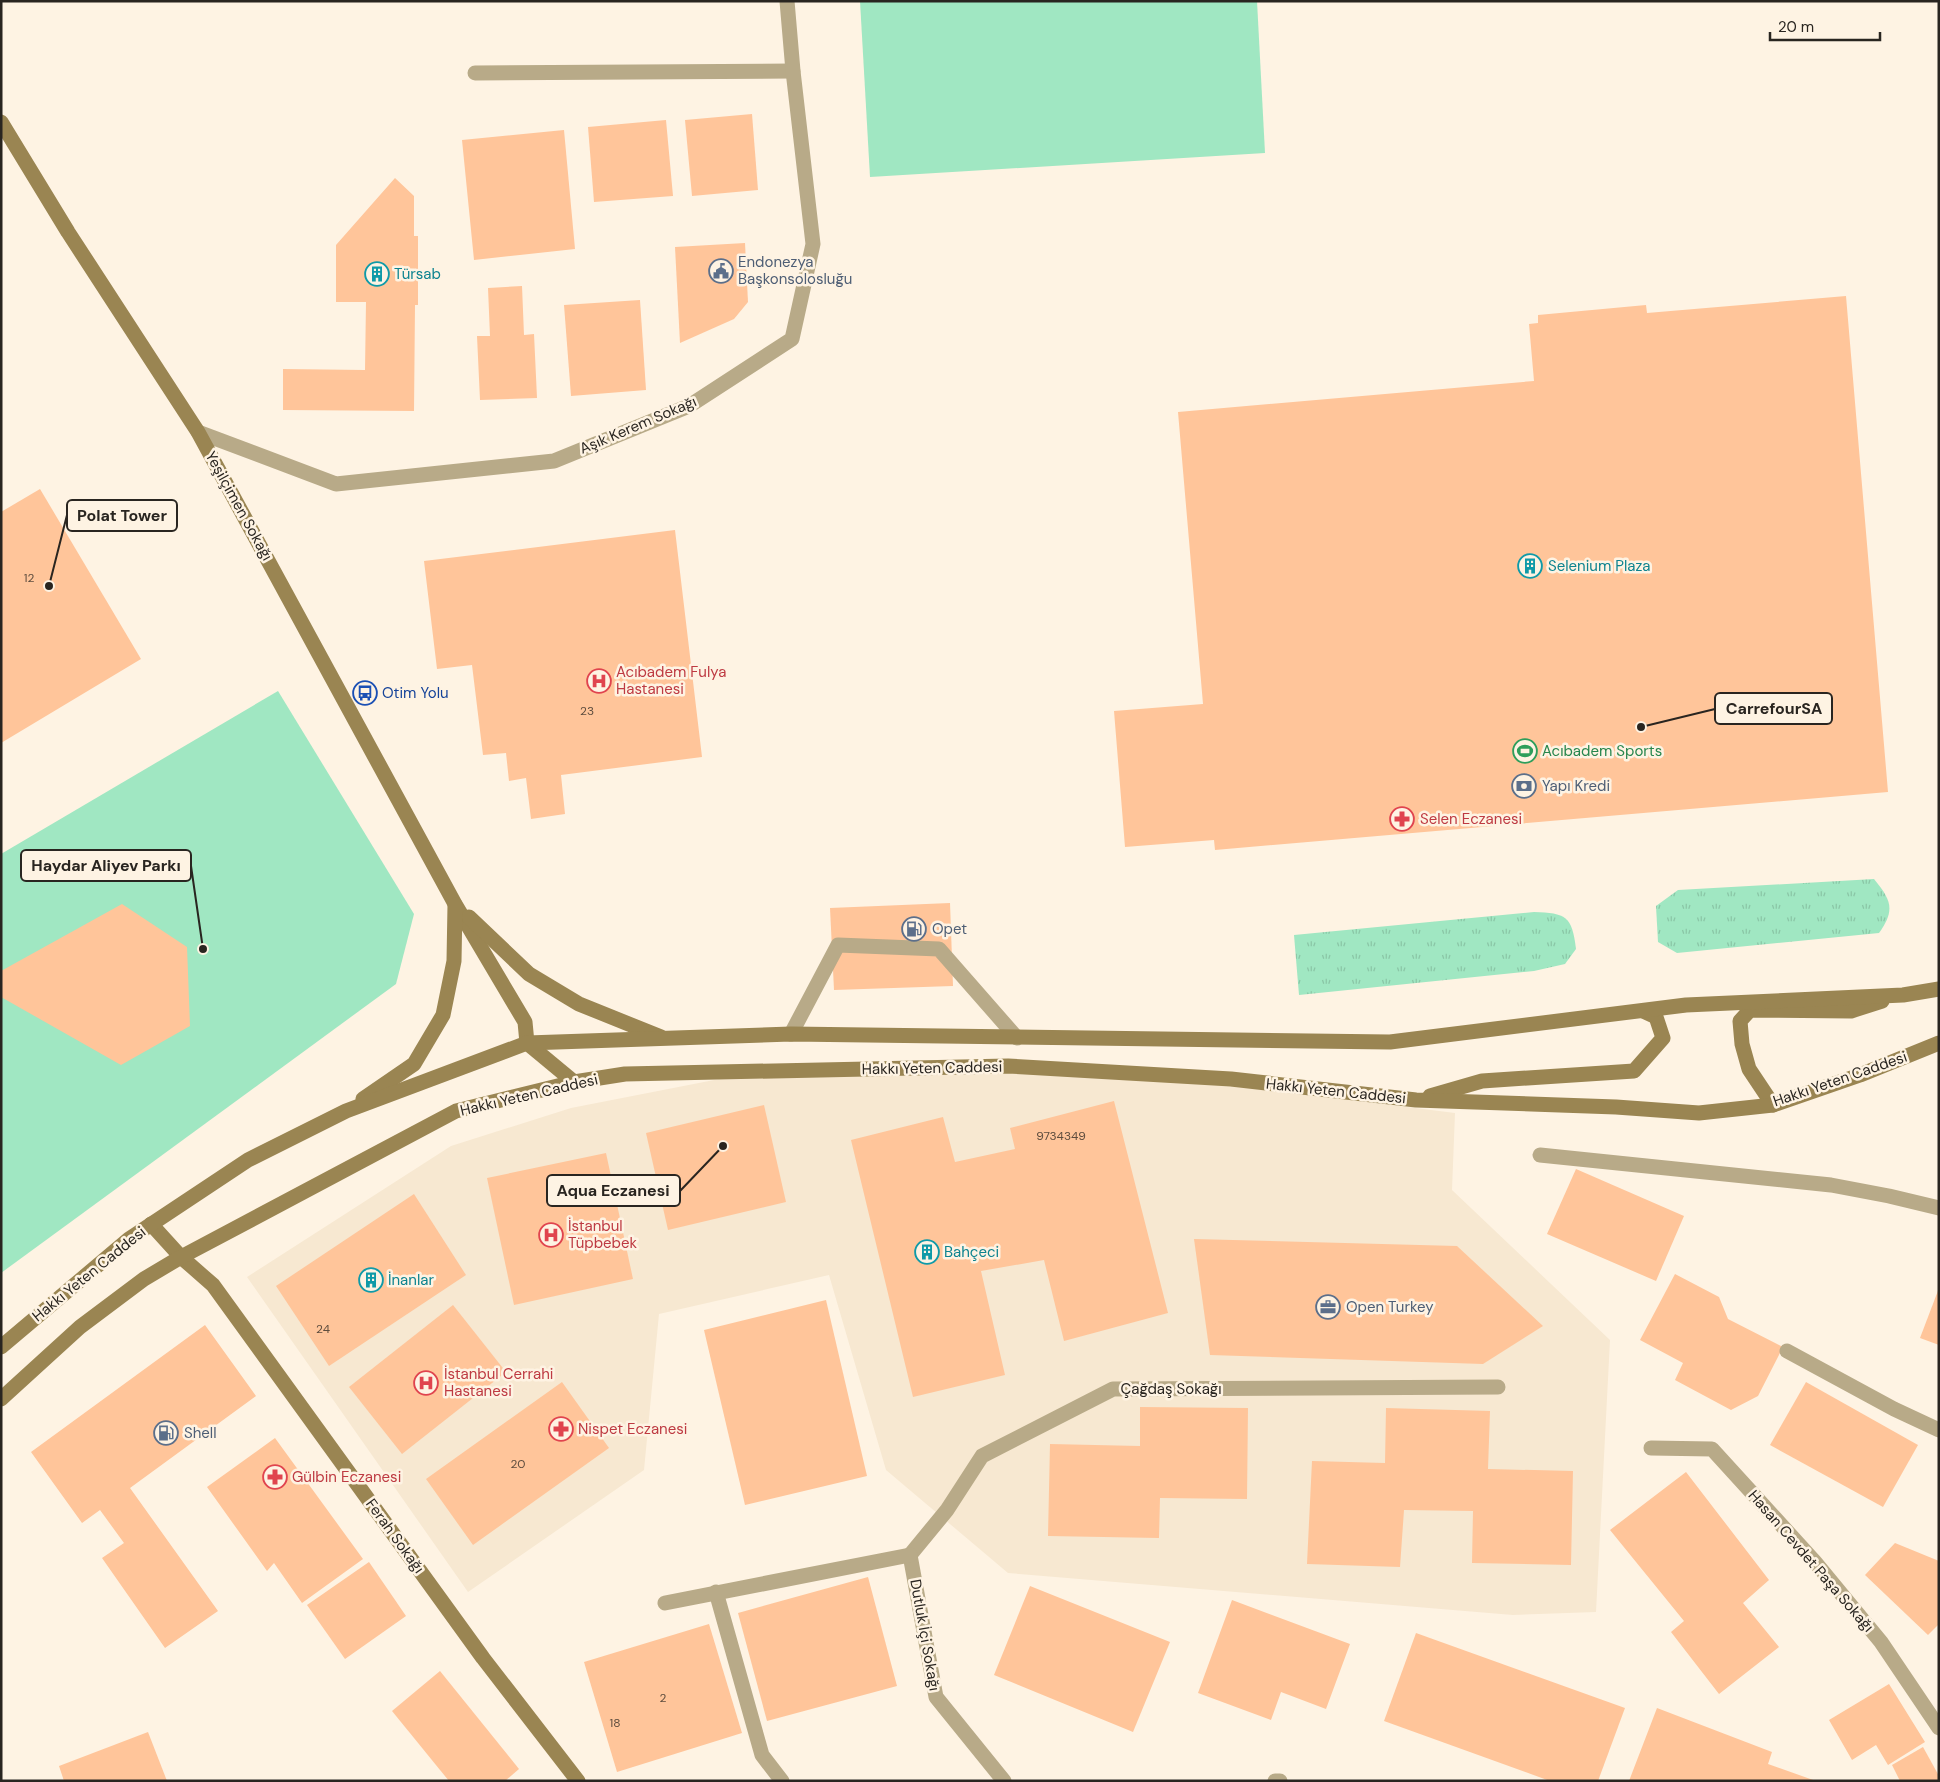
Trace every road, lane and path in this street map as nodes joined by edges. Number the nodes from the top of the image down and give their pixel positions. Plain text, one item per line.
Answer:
1 (787, 1) edge
2 (793, 71) junction
3 (475, 72) dead end
4 (1, 122) edge
5 (198, 432) junction
6 (455, 904) junction
7 (1939, 990) edge
8 (1903, 995) junction
9 (1643, 1011) junction
10 (791, 1034) junction
11 (1017, 1038) junction
12 (668, 1040) junction
13 (527, 1042) junction
14 (1939, 1043) edge
15 (574, 1082) junction
16 (1416, 1100) junction
17 (1773, 1104) junction
18 (346, 1112) junction
19 (1540, 1155) dead end
20 (1939, 1208) edge
21 (151, 1224) junction
22 (181, 1257) junction
23 (1, 1347) edge
24 (1787, 1351) dead end
25 (1498, 1388) dead end
26 (1, 1399) edge
27 (1939, 1430) edge
28 (1651, 1448) dead end
29 (910, 1555) junction
30 (716, 1592) junction
31 (665, 1603) dead end
32 (1939, 1728) edge
33 (578, 1781) edge
34 (782, 1781) edge
35 (1004, 1781) edge
36 (1275, 1781) edge
37 (1280, 1781) edge

1 - 2 street, Aşık Kerem Sokağı
2 - 3 street
2 - 5 street, Aşık Kerem Sokağı
4 - 5 main road, Yeşilçimen Sokağı
5 - 6 main road, Yeşilçimen Sokağı
6 - 12 main road, Yeşilçimen Sokağı
6 - 13 main road, Yeşilçimen Sokağı
6 - 18 main road, Yeşilçimen Sokağı
7 - 8 main road, Hakkı Yeten Caddesi
8 - 9 main road, Hakkı Yeten Caddesi
8 - 17 main road
9 - 11 main road, Hakkı Yeten Caddesi
9 - 16 main road
10 - 11 main road, Hakkı Yeten Caddesi
10 - 11 street
10 - 12 main road, Hakkı Yeten Caddesi
12 - 13 main road, Hakkı Yeten Caddesi
13 - 15 main road
13 - 18 main road, Hakkı Yeten Caddesi
14 - 17 main road, Hakkı Yeten Caddesi
15 - 16 main road, Hakkı Yeten Caddesi
15 - 22 main road, Hakkı Yeten Caddesi
16 - 17 main road, Hakkı Yeten Caddesi
18 - 21 main road, Hakkı Yeten Caddesi
19 - 20 street
21 - 22 main road, Ferah Sokağı
21 - 23 main road, Hakkı Yeten Caddesi
22 - 26 main road, Hakkı Yeten Caddesi
22 - 33 main road, Ferah Sokağı
24 - 27 street
25 - 29 street, Çağdaş Sokağı
28 - 32 street, Hasan Cevdet Paşa Sokağı
29 - 30 street
29 - 35 street, Dutluk İçi Sokağı
30 - 31 street
30 - 34 street
36 - 37 street

